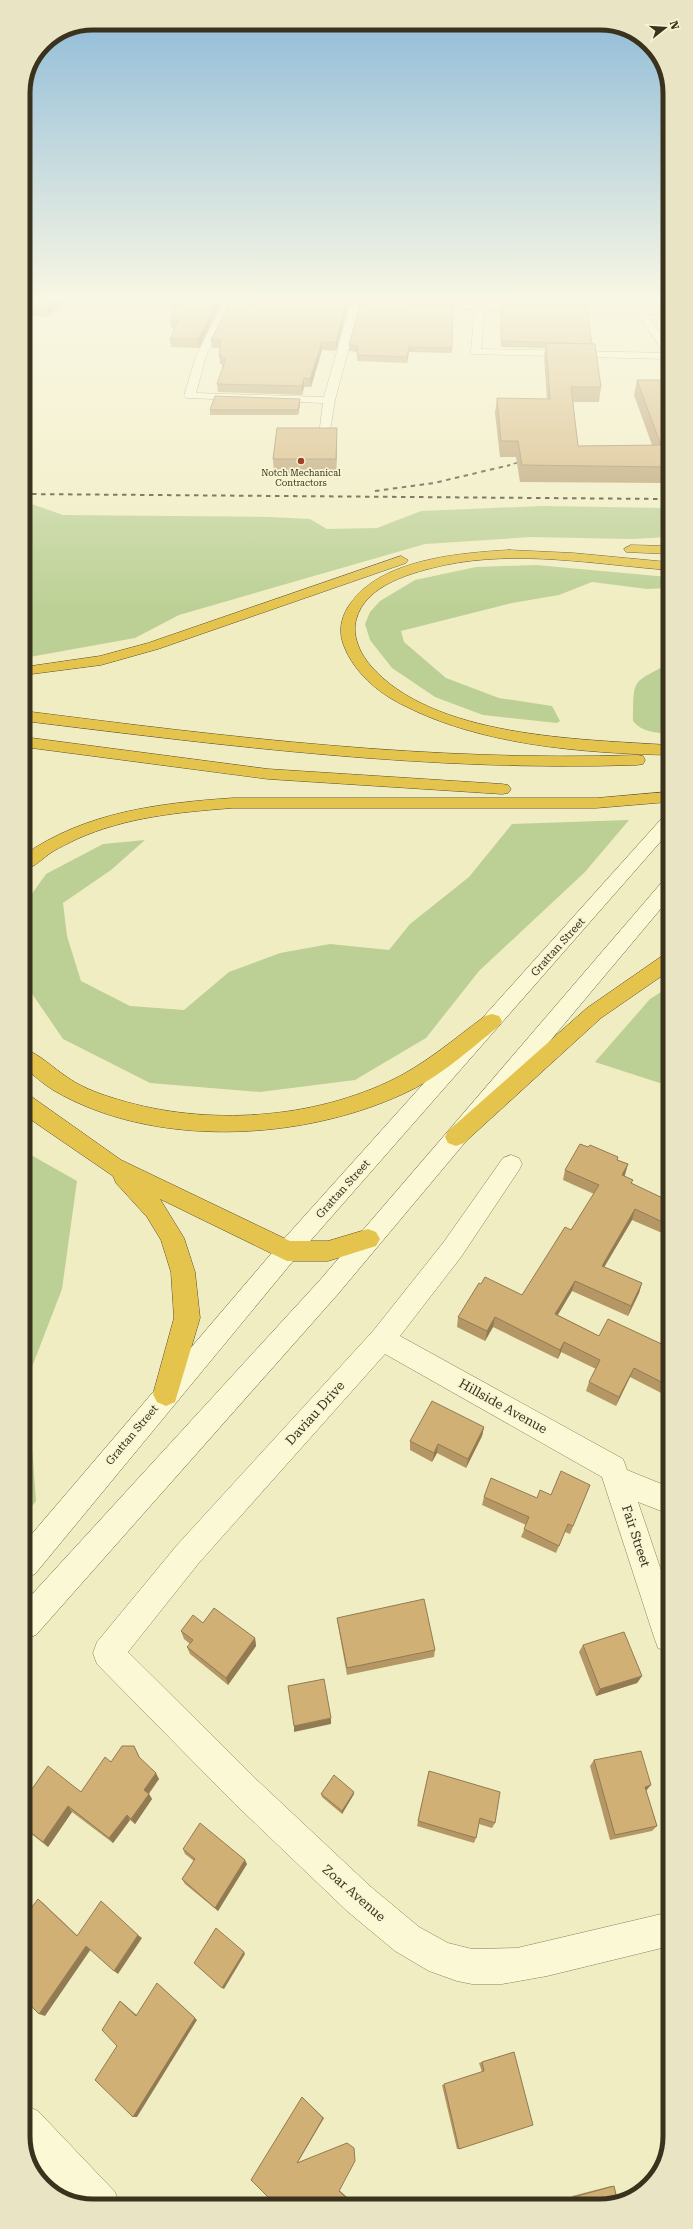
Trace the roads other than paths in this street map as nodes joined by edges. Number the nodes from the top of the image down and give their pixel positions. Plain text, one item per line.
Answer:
1 (329, 403) edge
2 (325, 435) edge
3 (606, 549) junction
4 (663, 550) edge
5 (663, 555) edge
6 (663, 566) edge
7 (30, 670) edge
8 (30, 717) edge
9 (30, 743) edge
10 (663, 750) edge
11 (663, 759) edge
12 (663, 791) edge
13 (663, 797) edge
14 (663, 827) edge
15 (30, 860) edge
16 (663, 893) edge
17 (663, 965) edge
18 (492, 1021) junction
19 (30, 1062) edge
20 (30, 1107) edge
21 (456, 1137) junction
22 (511, 1164) dead end
23 (113, 1166) junction
24 (368, 1240) junction
25 (286, 1251) junction
26 (382, 1339) junction
27 (166, 1394) junction
28 (617, 1480) junction
29 (663, 1499) edge
30 (30, 1558) edge
31 (30, 1619) edge
32 (663, 1619) edge
33 (108, 1653) joint
34 (663, 1931) edge
35 (30, 2129) edge
36 (95, 2199) edge

1 - 2 street
3 - 4 highway
3 - 5 highway
3 - 7 highway
6 - 10 highway
8 - 11 highway
9 - 12 highway
13 - 15 highway
14 - 18 street, Grattan Street
16 - 21 street
17 - 21 highway
18 - 19 highway
18 - 25 street, Grattan Street
20 - 23 highway
21 - 24 street
22 - 26 street, Daviau Drive
23 - 25 highway
23 - 27 highway
24 - 25 highway
24 - 31 street
25 - 27 street, Grattan Street
26 - 28 street, Hillside Avenue
26 - 33 street, Daviau Drive
27 - 30 street, Grattan Street
28 - 29 street
28 - 32 street, Fair Street
33 - 34 street, Zoar Avenue
35 - 36 street

